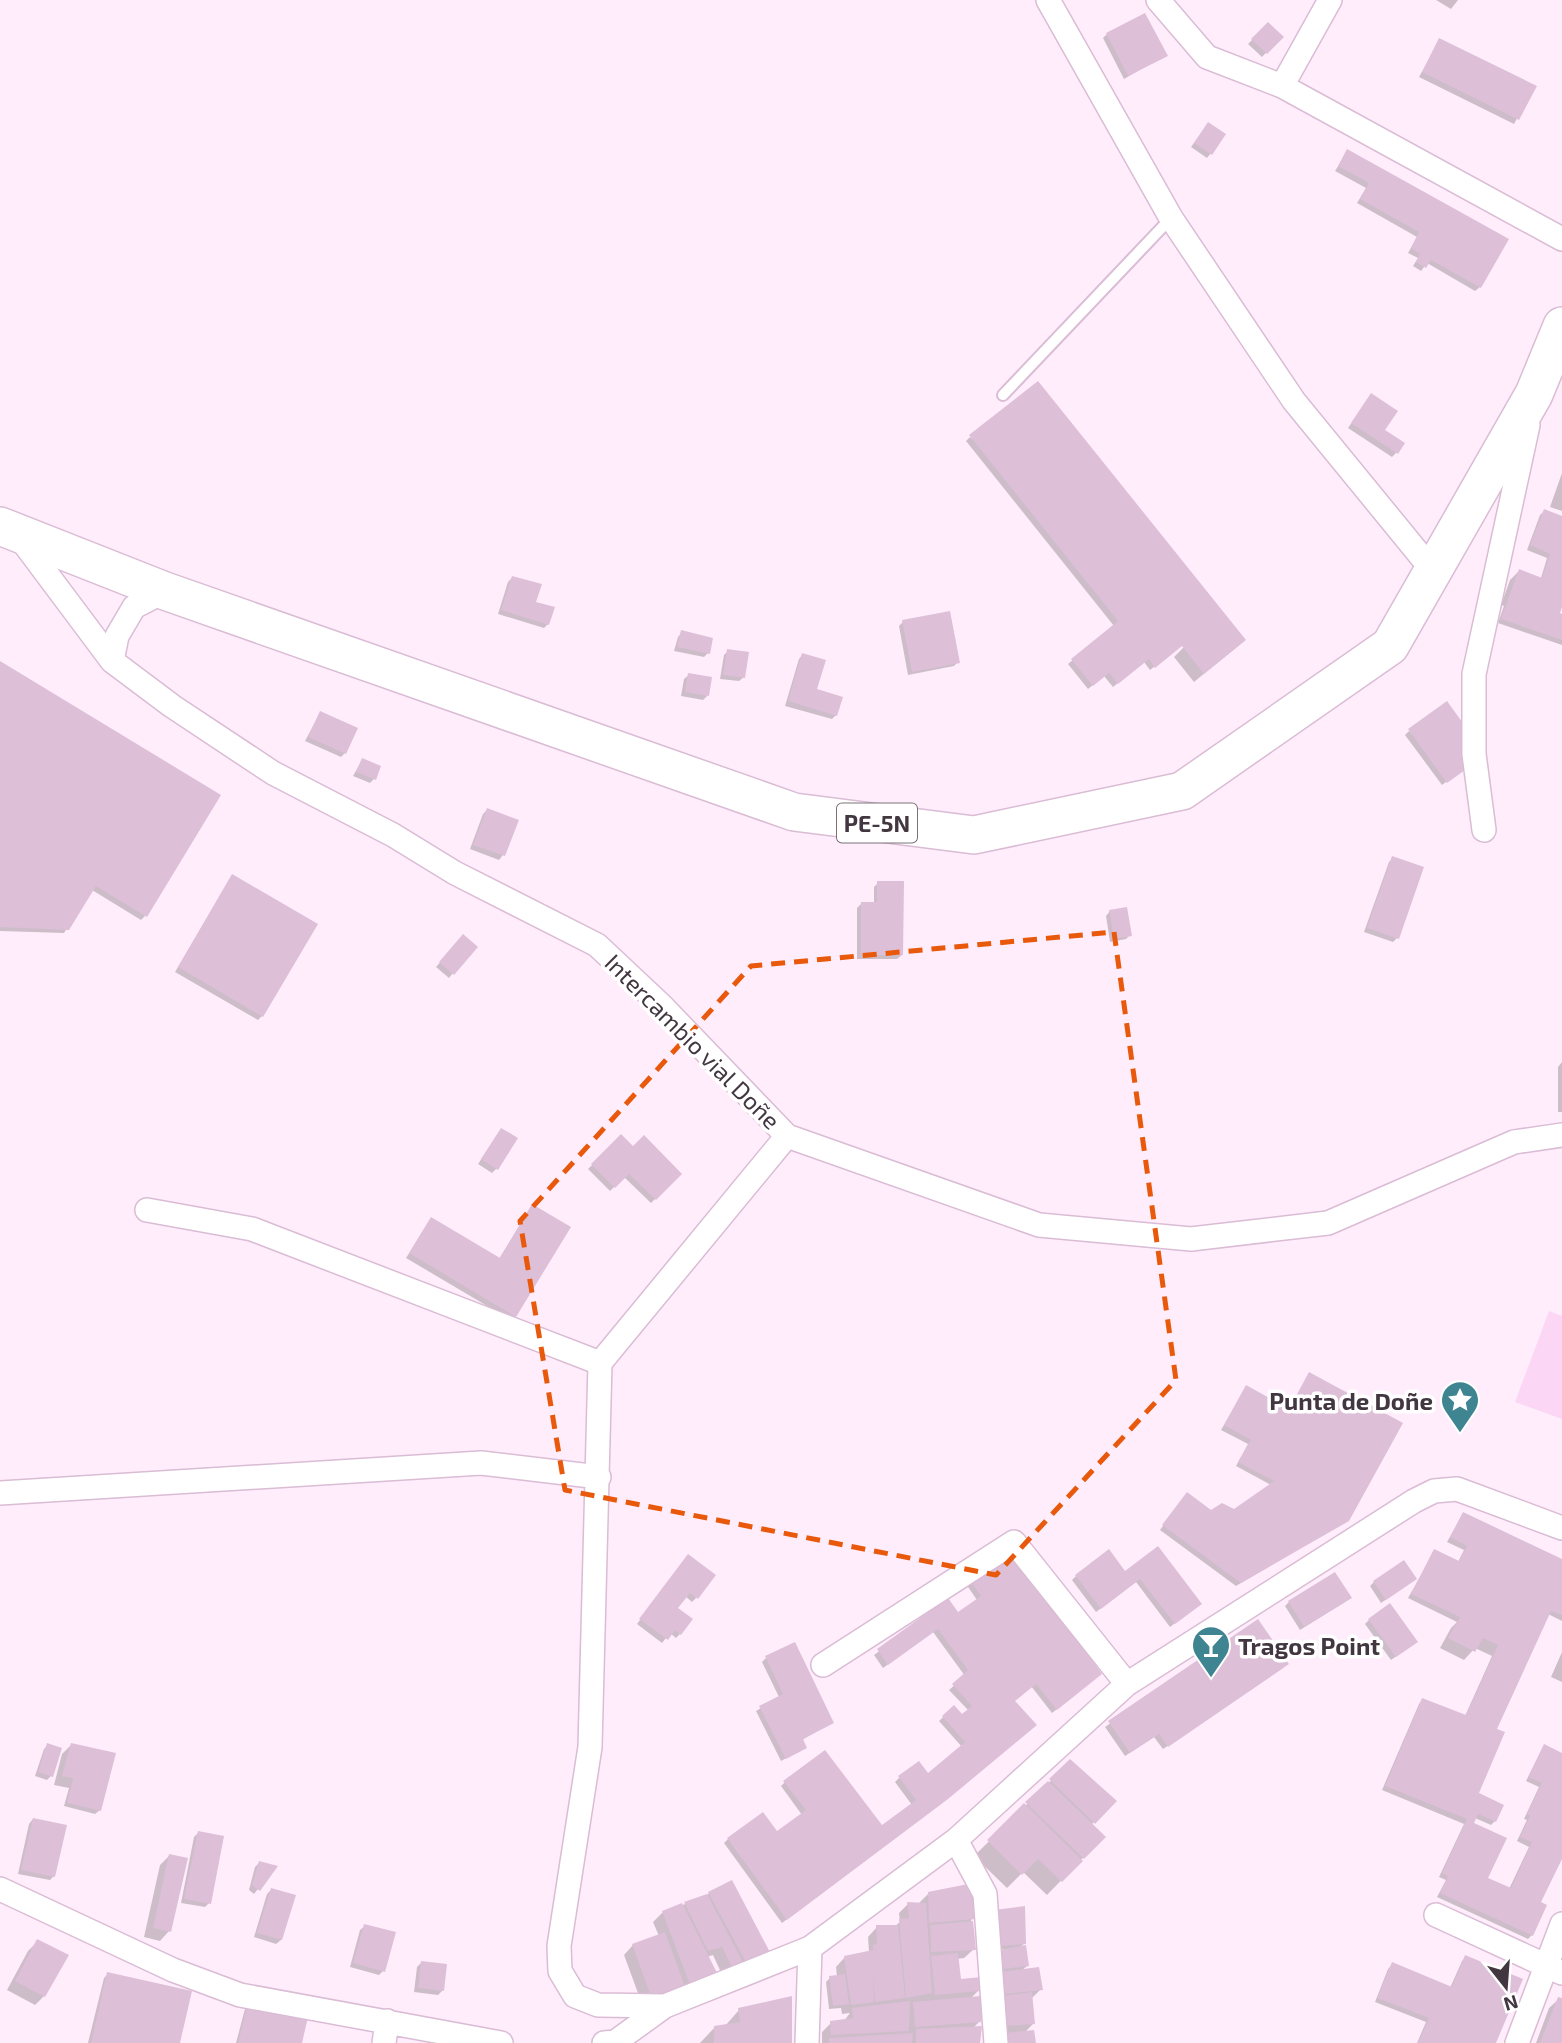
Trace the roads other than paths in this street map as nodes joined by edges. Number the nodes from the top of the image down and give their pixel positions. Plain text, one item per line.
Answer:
1 (1048, 0) edge
2 (1158, 0) edge
3 (1330, 0) edge
4 (1282, 86) junction
5 (1171, 218) junction
6 (1562, 239) edge
7 (1562, 326) edge
8 (1534, 394) junction
9 (1003, 395) dead end
10 (8, 529) edge
11 (1433, 571) junction
12 (165, 592) junction
13 (112, 661) junction
14 (1484, 830) dead end
15 (1562, 1135) edge
16 (787, 1136) junction
17 (147, 1210) dead end
18 (600, 1363) junction
19 (599, 1478) junction
20 (0, 1493) edge
21 (1562, 1528) edge
22 (823, 1665) dead end
23 (1127, 1684) junction
24 (956, 1840) junction
25 (0, 1889) edge
26 (1436, 1915) dead end
27 (1562, 1924) edge
28 (810, 1948) junction
29 (1554, 1970) edge
30 (665, 2006) junction
31 (385, 2032) edge
32 (500, 2043) edge
33 (611, 2043) edge
34 (807, 2043) edge
35 (996, 2043) edge
36 (1517, 2043) edge

1 - 5 street
2 - 4 street
3 - 4 street
4 - 6 street
5 - 9 lane
5 - 11 street
7 - 8 highway, PE-5N
8 - 11 highway, PE-5N
8 - 14 street
10 - 12 highway, PE-5N
10 - 13 street, Intercambio vial Doñe
11 - 12 highway, PE-5N
12 - 13 street
13 - 16 street, Intercambio vial Doñe
15 - 16 street, Intercambio vial Doñe
16 - 18 street
17 - 18 street
18 - 19 street
19 - 20 street
19 - 30 street
21 - 23 street
22 - 23 street
23 - 24 street
24 - 28 street
24 - 35 street
25 - 31 street
26 - 29 street
27 - 29 street
28 - 30 street
28 - 34 street
29 - 36 street
30 - 33 street
31 - 32 street

